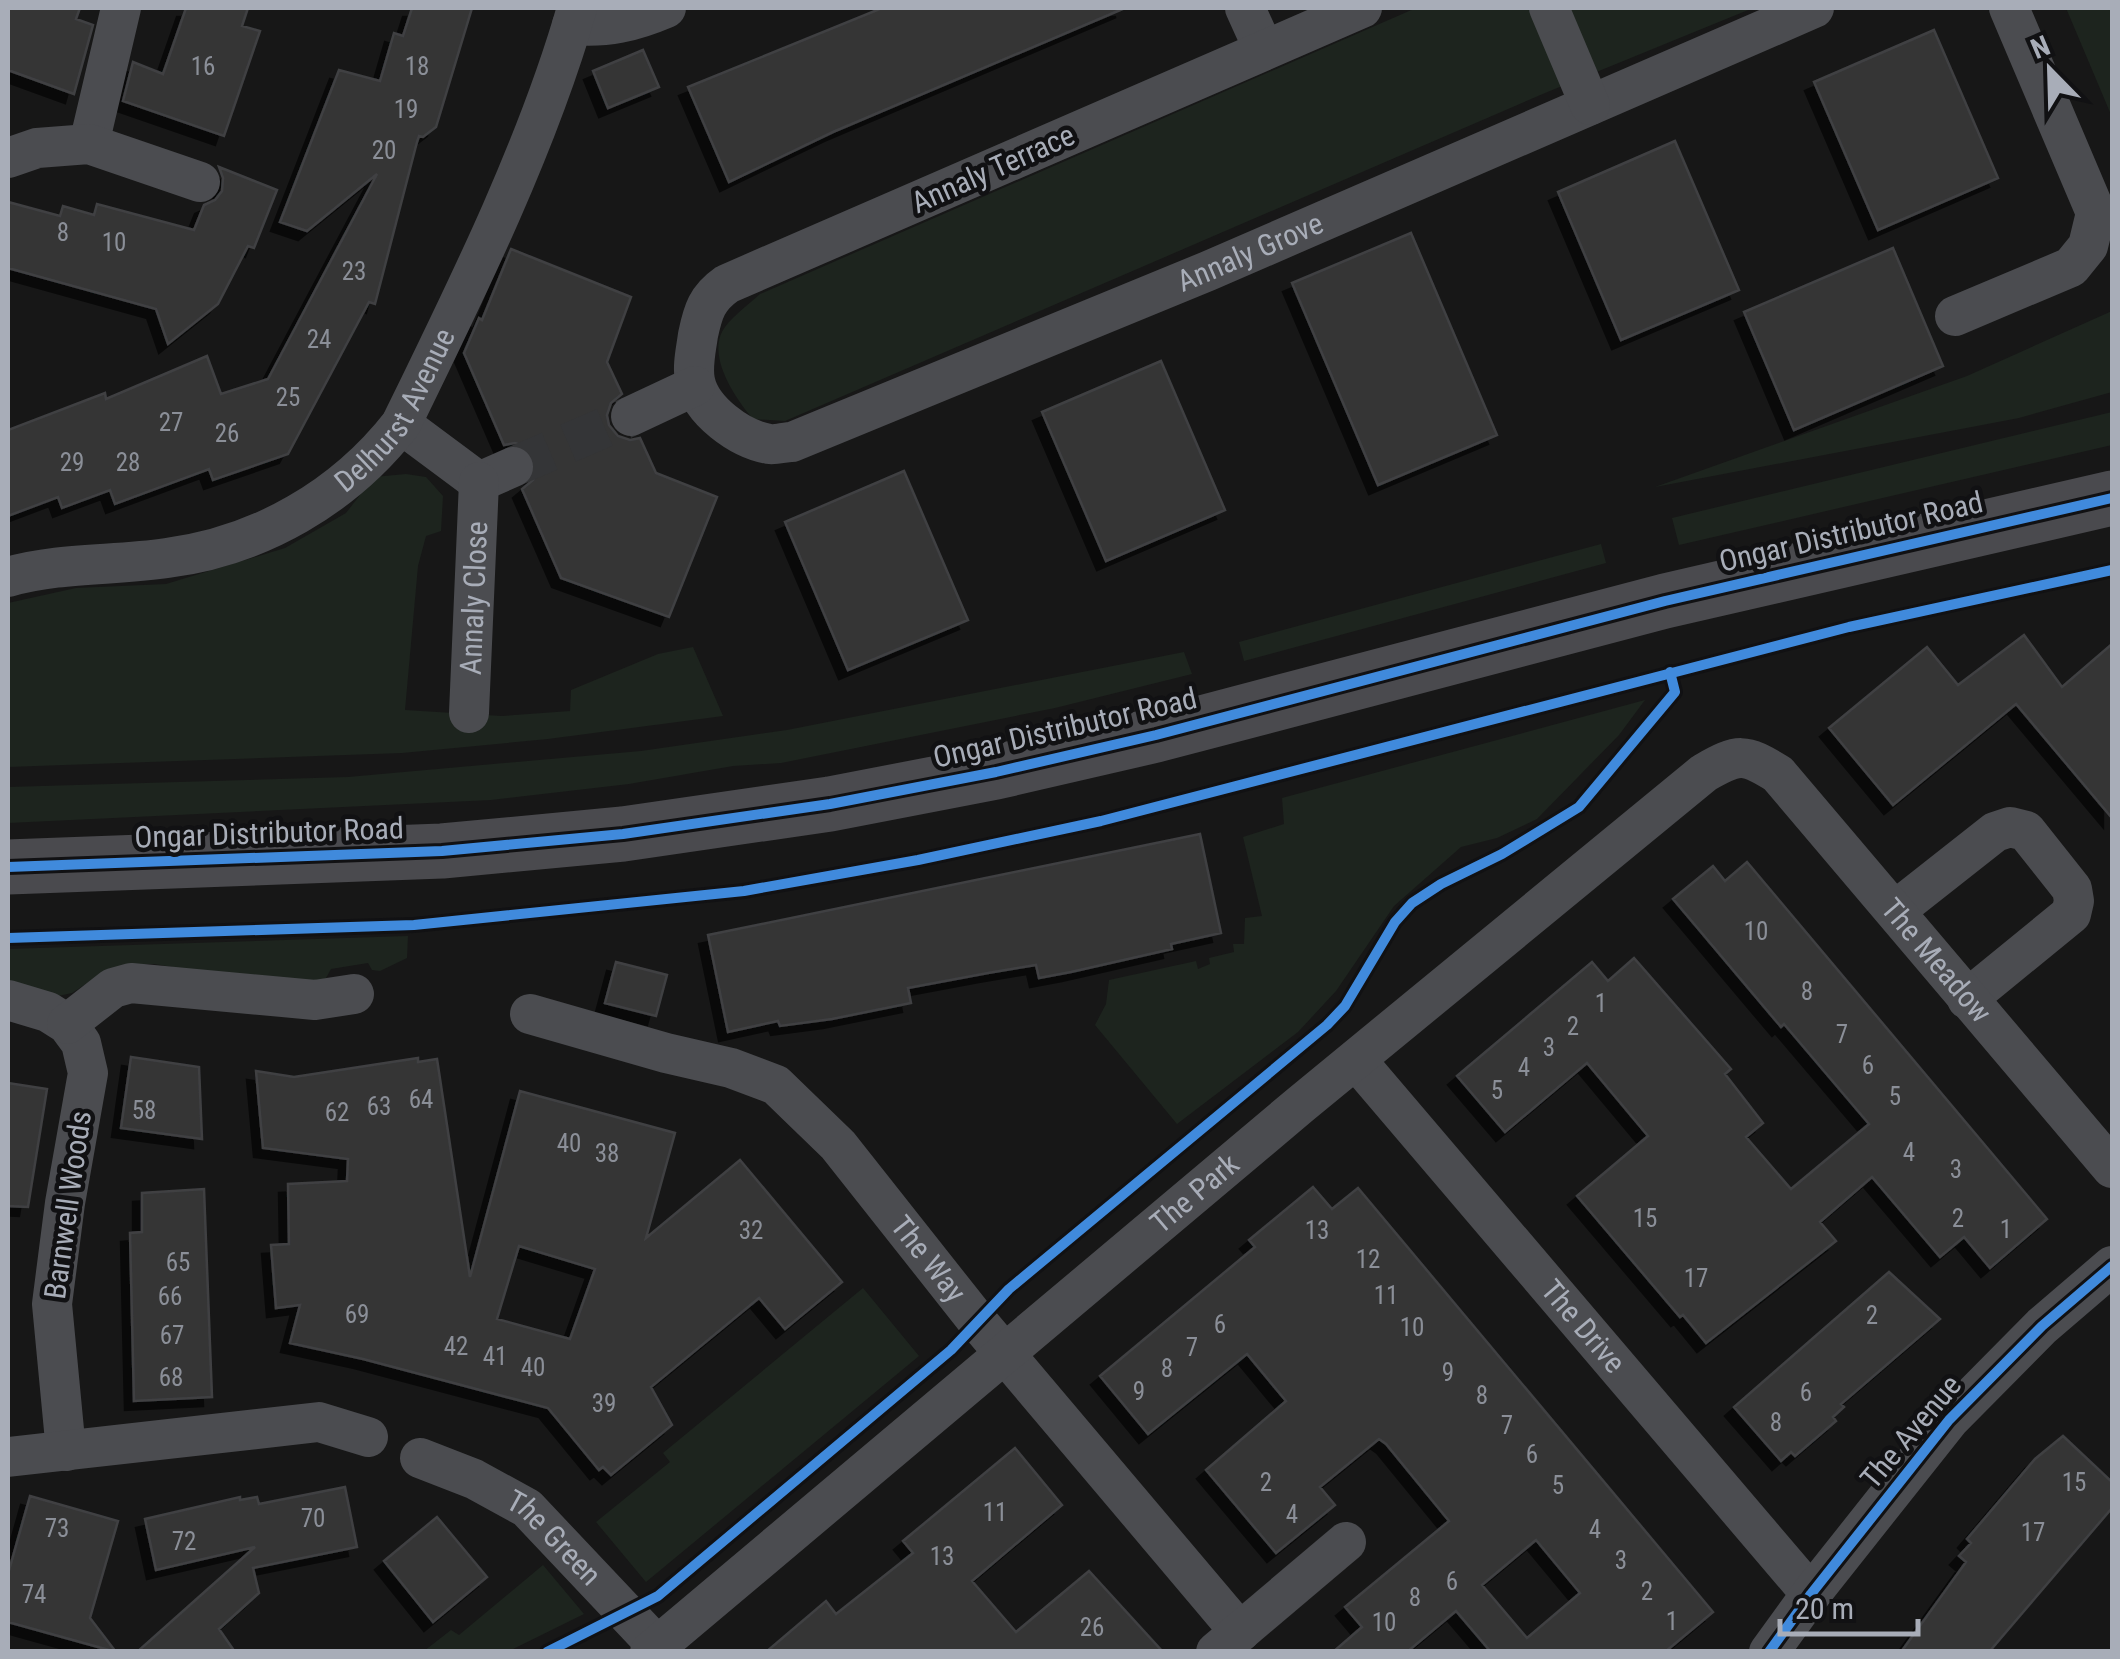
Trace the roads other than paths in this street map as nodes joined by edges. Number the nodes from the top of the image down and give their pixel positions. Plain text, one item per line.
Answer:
1 (121, 8) edge
2 (666, 8) edge
3 (1245, 8) edge
4 (1362, 8) edge
5 (1549, 8) edge
6 (1814, 8) edge
7 (2010, 8) edge
8 (574, 16) edge
9 (1264, 50) junction
10 (1590, 104) junction
11 (90, 144) junction
12 (8, 158) edge
13 (200, 182) dead end
14 (1956, 316) dead end
15 (695, 386) junction
16 (631, 416) tunnel mouth
17 (401, 424) junction
18 (2112, 498) edge
19 (8, 577) edge
20 (469, 713) dead end
21 (1752, 757) joint
22 (8, 867) edge
23 (1896, 910) junction
24 (354, 994) dead end
25 (1967, 999) junction
26 (8, 1000) edge
27 (530, 1014) dead end
28 (67, 1024) junction
29 (1356, 1060) junction
30 (2112, 1168) edge
31 (2112, 1266) edge
32 (1007, 1354) junction
33 (368, 1437) dead end
34 (66, 1451) junction
35 (8, 1457) edge
36 (420, 1458) dead end
37 (1346, 1542) dead end
38 (1811, 1594) junction
39 (1228, 1642) edge
40 (657, 1649) edge
41 (1770, 1652) edge

1 - 11 street
2 - 8 street
3 - 9 street
4 - 9 street, Annaly Terrace
5 - 10 street
6 - 10 street, Annaly Grove
7 - 14 street
8 - 17 street, Delhurst Avenue
9 - 15 street, Annaly Terrace
10 - 15 street, Annaly Grove
11 - 12 street
11 - 13 street
15 - 16 street
17 - 19 street, Delhurst Avenue
17 - 20 street, Annaly Close
18 - 22 street, Ongar Distributor Road
21 - 23 street, The Meadow
21 - 29 street, The Park
23 - 25 street, The Meadow
23 - 25 street
24 - 28 street
25 - 30 street, The Meadow
26 - 28 street
27 - 32 street, The Way
28 - 34 street, Barnwell Woods
29 - 32 street, The Park
29 - 38 street, The Drive
31 - 38 street, The Avenue
32 - 39 street, The Way
32 - 40 street, The Park
33 - 34 street
34 - 35 street
36 - 40 street, The Green
37 - 39 street, The Way
38 - 41 street, The Avenue

